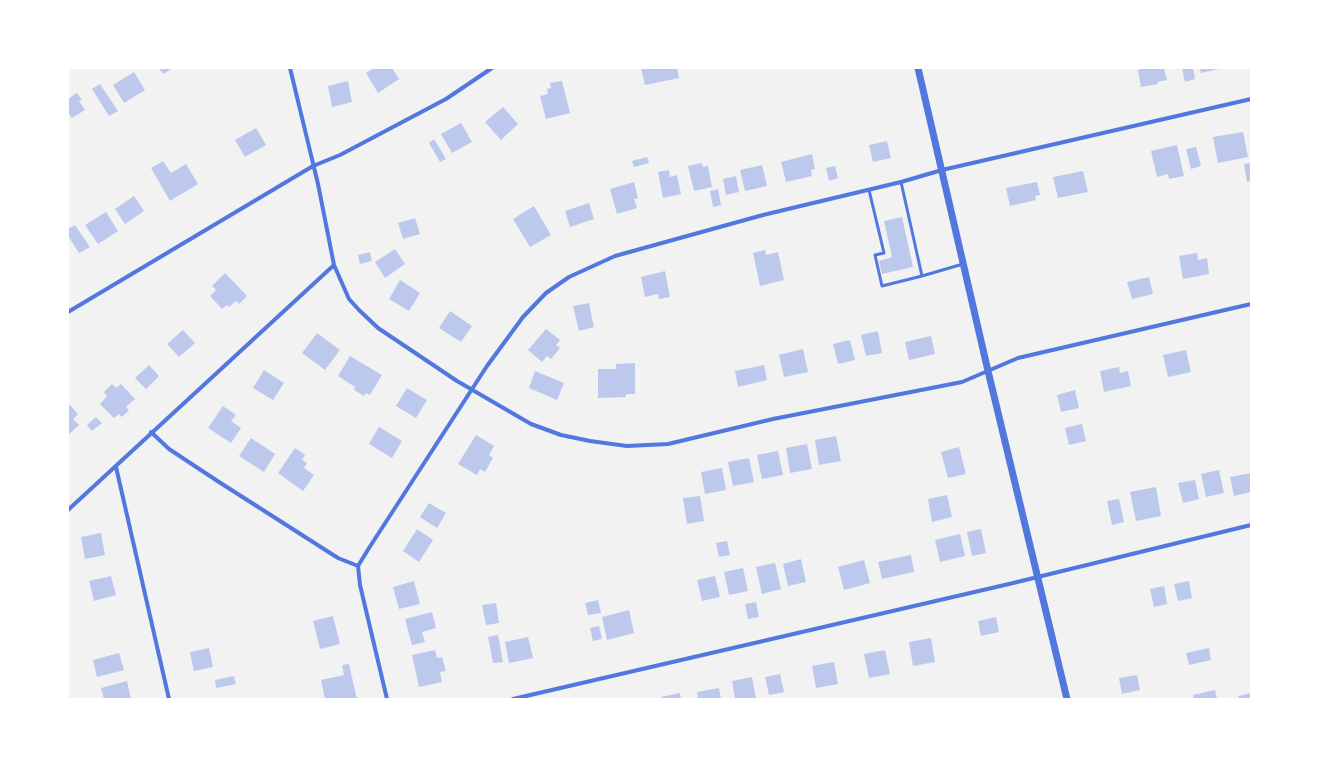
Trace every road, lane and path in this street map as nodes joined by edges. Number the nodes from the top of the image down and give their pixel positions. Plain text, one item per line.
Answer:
1 (290, 68) edge
2 (492, 68) edge
3 (918, 68) edge
4 (1251, 100) edge
5 (313, 166) junction
6 (942, 170) junction
7 (901, 182) junction
8 (869, 190) junction
9 (964, 264) junction
10 (334, 265) junction
11 (922, 276) junction
12 (1251, 304) edge
13 (68, 312) edge
14 (988, 371) junction
15 (472, 390) junction
16 (151, 432) junction
17 (116, 467) junction
18 (68, 510) edge
19 (1251, 525) edge
20 (358, 566) junction
21 (1037, 577) junction
22 (169, 699) edge
23 (387, 699) edge
24 (513, 699) edge
25 (1067, 699) edge

1 - 5 street
2 - 5 street
3 - 6 street
4 - 6 street
5 - 10 street
5 - 13 street
6 - 7 street
6 - 9 street
7 - 8 street
7 - 11 lane
8 - 11 lane
8 - 15 street
9 - 11 lane
9 - 14 street
10 - 15 street
10 - 16 street
12 - 14 street
14 - 15 street
14 - 21 street
15 - 20 street
16 - 17 street
16 - 20 street
17 - 18 street
17 - 22 street
19 - 21 street
20 - 23 street
21 - 24 street
21 - 25 street

